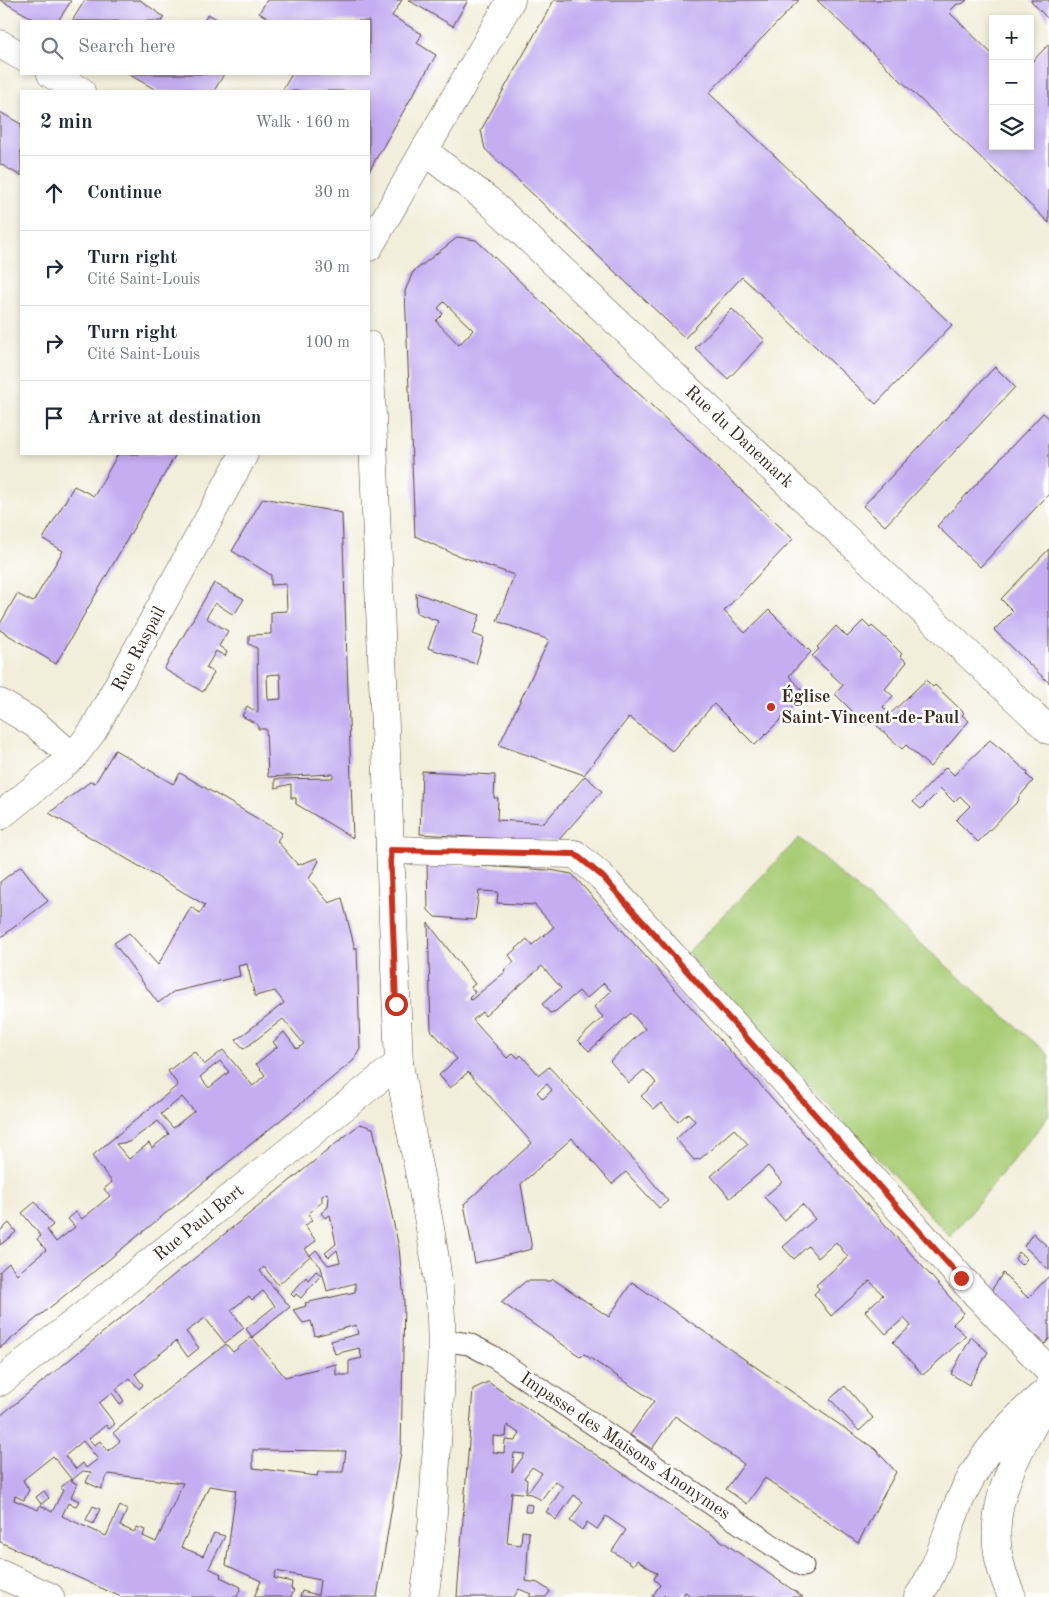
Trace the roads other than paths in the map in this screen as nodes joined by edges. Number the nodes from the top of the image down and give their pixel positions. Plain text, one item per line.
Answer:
1 (511, 0) edge
2 (0, 44) edge
3 (20, 55) edge
4 (53, 75) edge
5 (79, 90) edge
6 (424, 151) junction
7 (370, 245) edge
8 (370, 369) edge
9 (243, 455) edge
10 (0, 703) edge
11 (1049, 730) edge
12 (73, 757) junction
13 (0, 816) edge
14 (390, 850) junction
15 (398, 1063) junction
16 (441, 1340) junction
17 (1049, 1371) edge
18 (0, 1382) edge
19 (1049, 1389) edge
20 (1049, 1397) edge
21 (803, 1566) dead end
22 (0, 1574) edge
23 (50, 1597) edge
24 (424, 1597) edge
25 (918, 1597) edge
26 (1012, 1597) edge

1 - 6 street
2 - 3 street
4 - 5 street
6 - 7 street
6 - 11 street, Rue du Danemark
8 - 14 street
9 - 12 street, Rue Raspail
10 - 12 street
12 - 13 street, Rue Raspail
14 - 15 street
14 - 17 street
15 - 16 street
15 - 18 street, Rue Paul Bert
16 - 21 lane, Impasse des Maisons Anonymes
16 - 24 street
19 - 25 street
20 - 26 street
22 - 23 street

